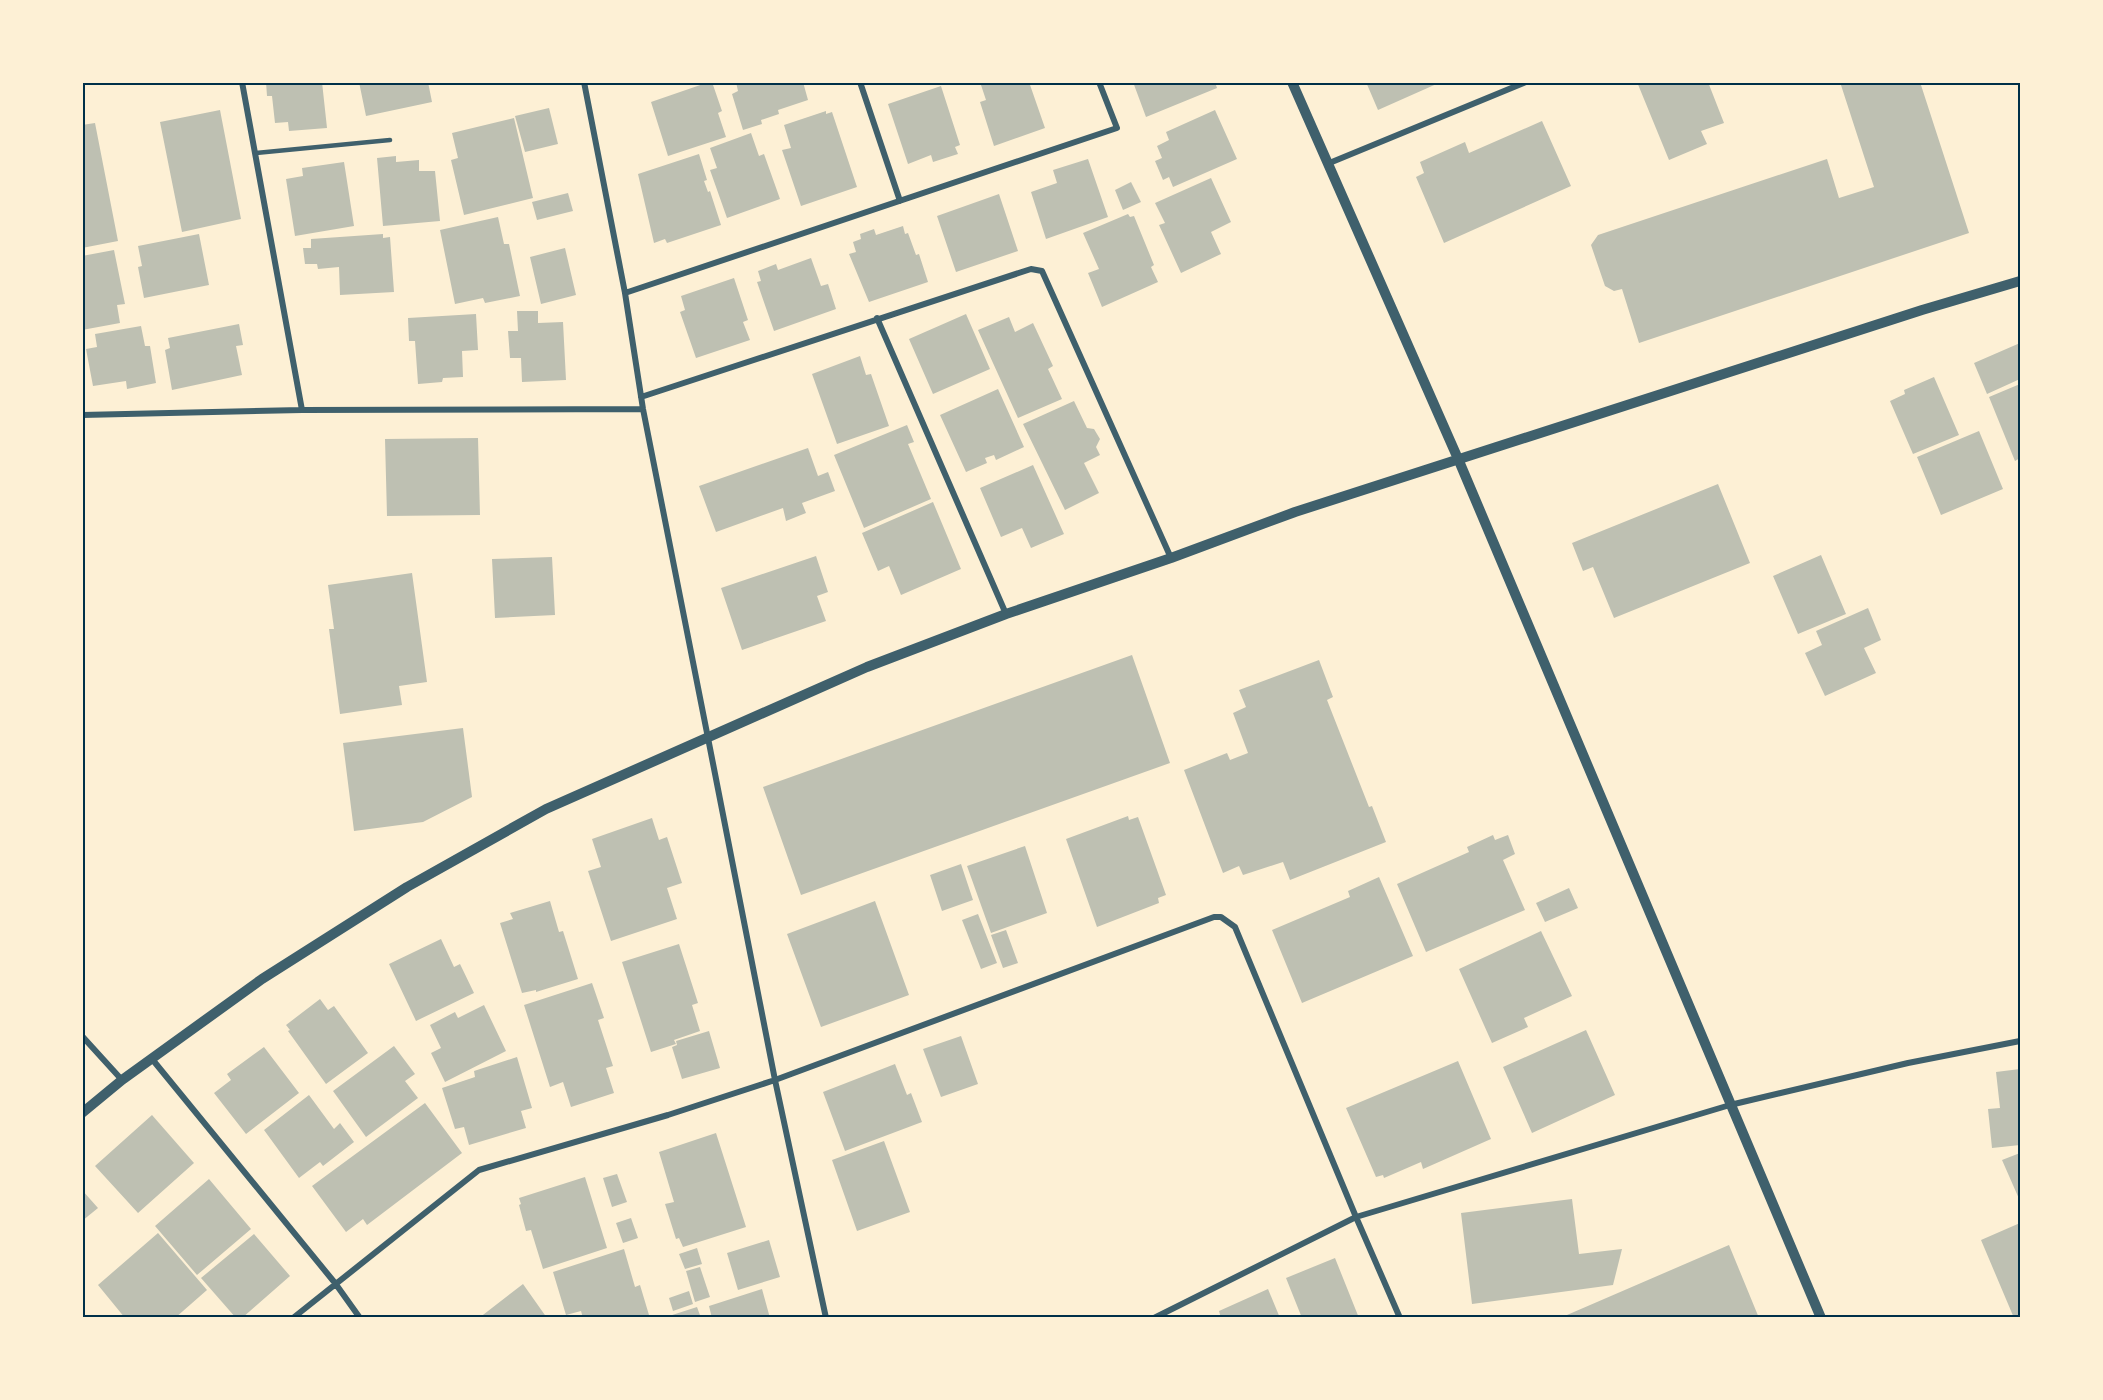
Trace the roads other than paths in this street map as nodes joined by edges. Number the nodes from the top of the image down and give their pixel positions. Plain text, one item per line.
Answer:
1 (242, 82) edge
2 (584, 82) edge
3 (860, 82) edge
4 (1099, 82) edge
5 (1292, 82) edge
6 (1526, 82) edge
7 (390, 140) dead end
8 (256, 153) junction
9 (1327, 164) junction
10 (900, 201) junction
11 (2020, 281) edge
12 (625, 293) junction
13 (878, 318) junction
14 (642, 397) junction
15 (644, 409) junction
16 (302, 410) junction
17 (82, 415) edge
18 (1459, 461) junction
19 (1171, 558) junction
20 (1006, 614) junction
21 (708, 738) junction
22 (82, 1036) edge
23 (2020, 1041) edge
24 (152, 1059) junction
25 (122, 1080) junction
26 (776, 1080) junction
27 (1730, 1105) junction
28 (82, 1113) edge
29 (1356, 1217) junction
30 (334, 1283) junction
31 (293, 1317) edge
32 (360, 1317) edge
33 (826, 1317) edge
34 (1154, 1317) edge
35 (1400, 1317) edge
36 (1821, 1317) edge

1 - 8 street
2 - 12 street
3 - 10 street
4 - 10 street
5 - 9 street
6 - 9 street
7 - 8 lane
8 - 16 street
9 - 18 street
10 - 12 street
11 - 18 street
12 - 14 street
13 - 14 street
13 - 19 street
13 - 20 street
14 - 15 street
15 - 16 street
15 - 21 street
16 - 17 street
18 - 19 street
18 - 27 street
19 - 20 street
20 - 21 street
21 - 24 street
21 - 26 street
22 - 25 street
23 - 27 street
24 - 25 street
24 - 30 street
25 - 28 street
26 - 29 street
26 - 30 street
26 - 33 street
27 - 29 street
27 - 36 street
29 - 34 street
29 - 35 street
30 - 31 street
30 - 32 street

